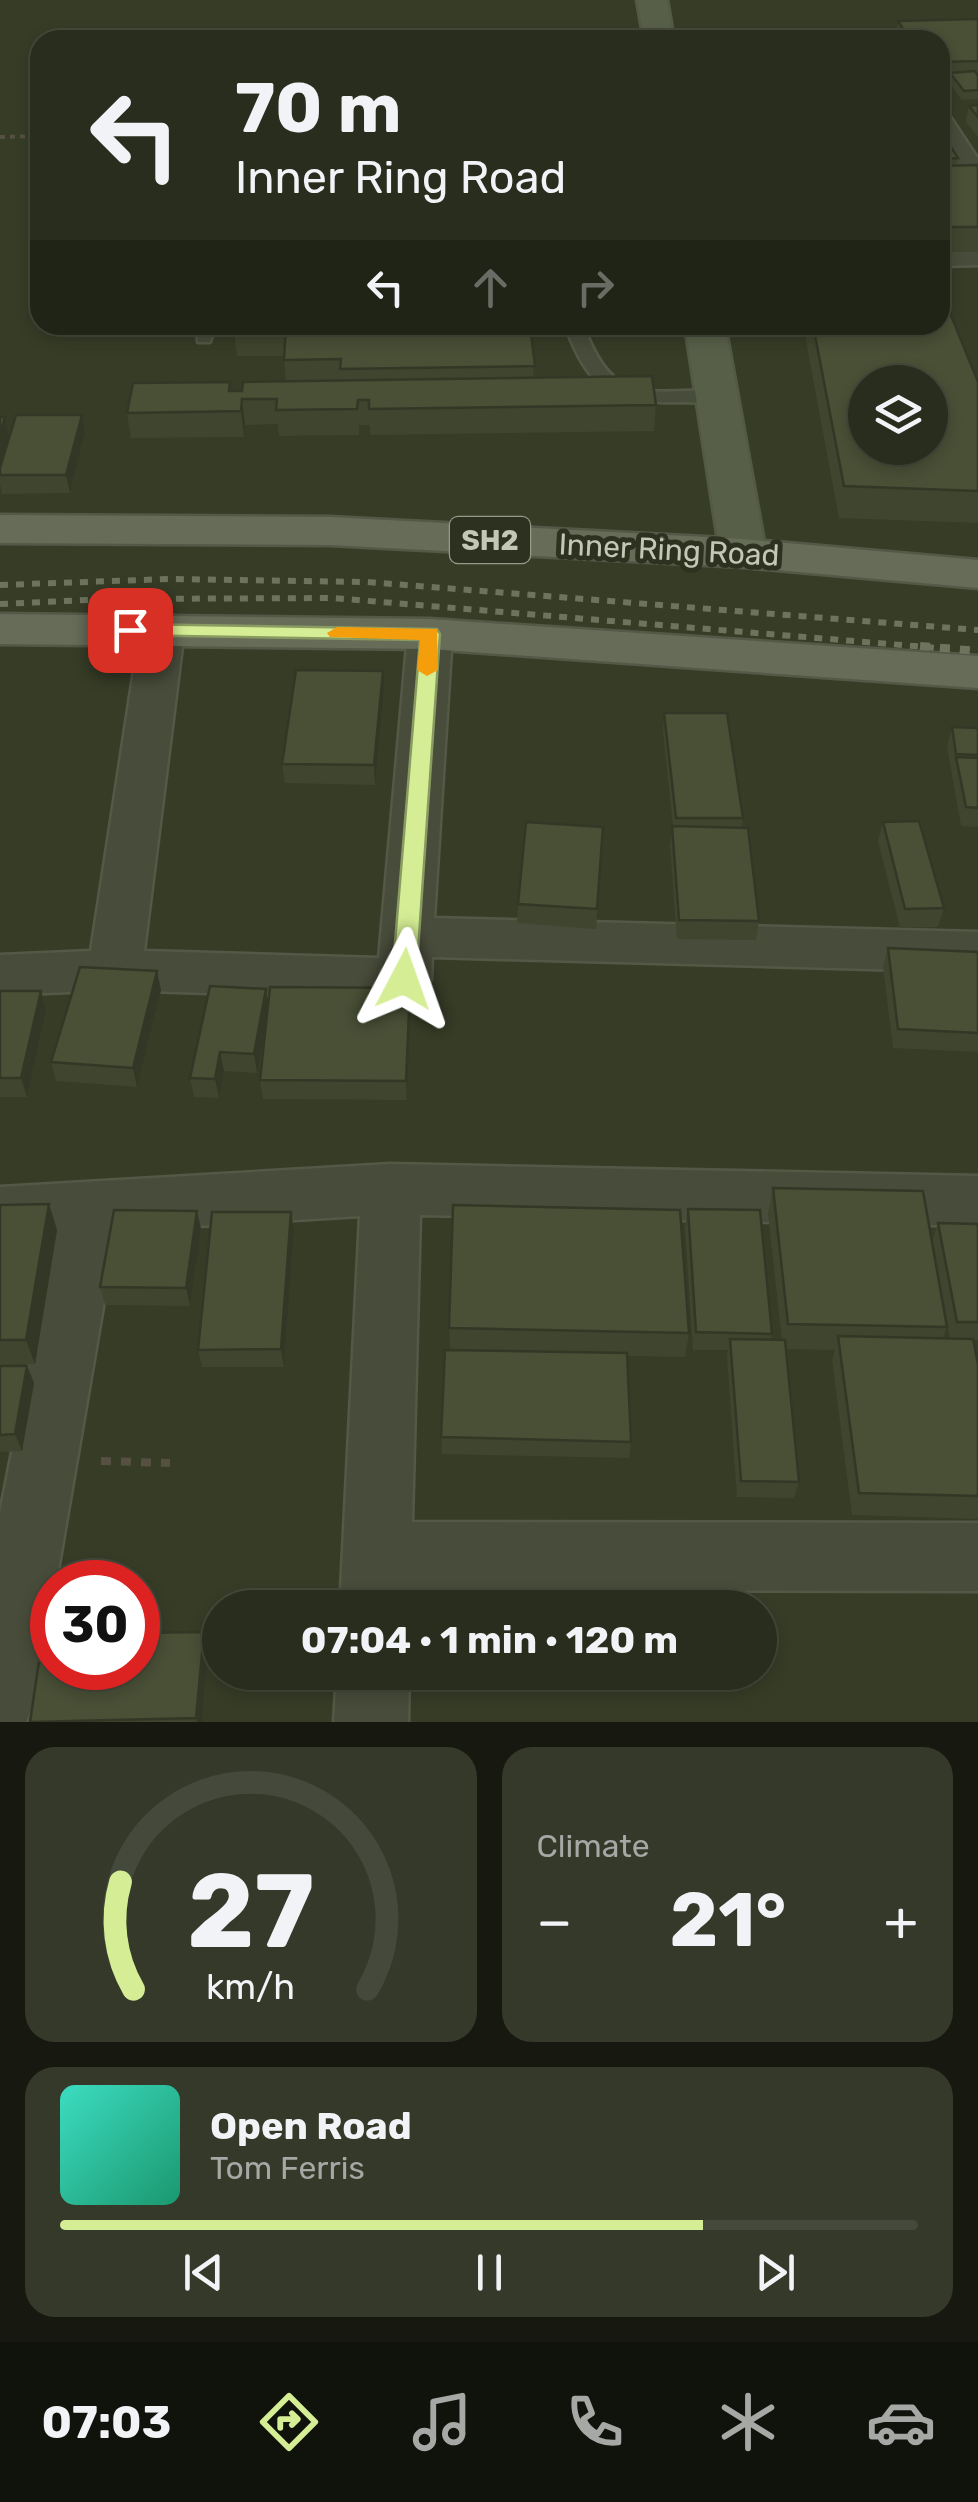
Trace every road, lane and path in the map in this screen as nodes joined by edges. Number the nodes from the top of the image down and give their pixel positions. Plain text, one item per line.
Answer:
1 (652, 0) edge
2 (657, 30) edge
3 (30, 136) edge
4 (0, 137) edge
5 (950, 140) edge
6 (978, 183) edge
7 (950, 256) edge
8 (978, 256) edge
9 (577, 335) edge
10 (707, 335) edge
11 (717, 396) junction
12 (0, 529) edge
13 (743, 553) junction
14 (978, 574) edge
15 (0, 629) edge
16 (162, 631) junction
17 (430, 634) junction
18 (978, 672) edge
19 (978, 952) edge
20 (406, 958) junction
21 (114, 970) junction
22 (0, 975) edge
23 (391, 1189) junction
24 (978, 1202) edge
25 (90, 1208) junction
26 (0, 1212) edge
27 (44, 1459) junction
28 (170, 1463) dead end
29 (978, 1557) edge
30 (376, 1582) edge
31 (372, 1690) edge
32 (0, 1696) edge
33 (371, 1722) edge

1 - 2 street
3 - 4 path
5 - 6 street
7 - 8 street
9 - 11 lane
10 - 11 street
11 - 13 street
12 - 13 main road, Inner Ring Road / SH2
13 - 14 main road, Inner Ring Road / SH2
15 - 16 main road
16 - 17 main road
16 - 21 street
17 - 18 main road
17 - 20 street
19 - 20 street
20 - 21 street
21 - 22 street
23 - 24 street
23 - 25 street
23 - 30 street
25 - 26 street
25 - 27 street
27 - 28 path
27 - 32 street
29 - 30 street
31 - 33 street

